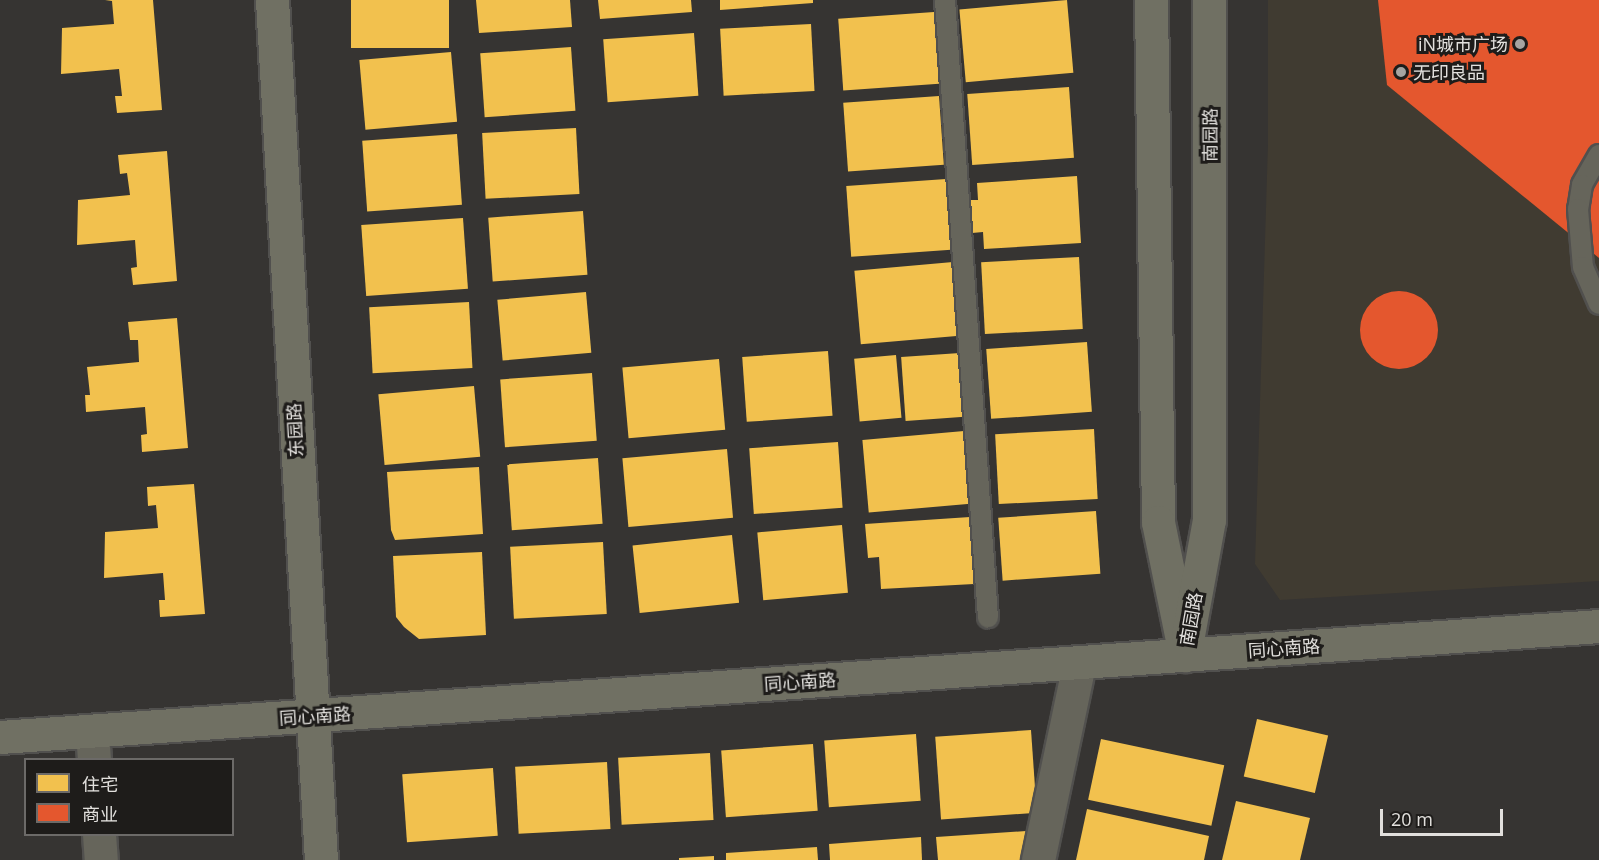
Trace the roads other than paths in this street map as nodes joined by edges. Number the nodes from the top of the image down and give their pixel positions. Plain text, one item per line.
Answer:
1 (272, 0) edge
2 (945, 0) edge
3 (1151, 0) edge
4 (1209, 0) edge
5 (1599, 155) edge
6 (1599, 304) edge
7 (988, 618) dead end
8 (1599, 626) edge
9 (1185, 655) junction
10 (1079, 663) junction
11 (312, 716) junction
12 (0, 737) edge
13 (93, 745) edge
14 (99, 836) edge
15 (101, 860) edge
16 (321, 860) edge
17 (1038, 860) edge

1 - 11 street, 东园路
2 - 7 lane
3 - 9 street, 南园路
4 - 9 street, 南园路
5 - 6 lane
8 - 9 street, 同心南路
9 - 10 street, 同心南路
10 - 11 street, 同心南路
10 - 17 street
11 - 13 street, 同心南路
11 - 16 street, 东园路
12 - 13 street, 同心南路
14 - 15 street

